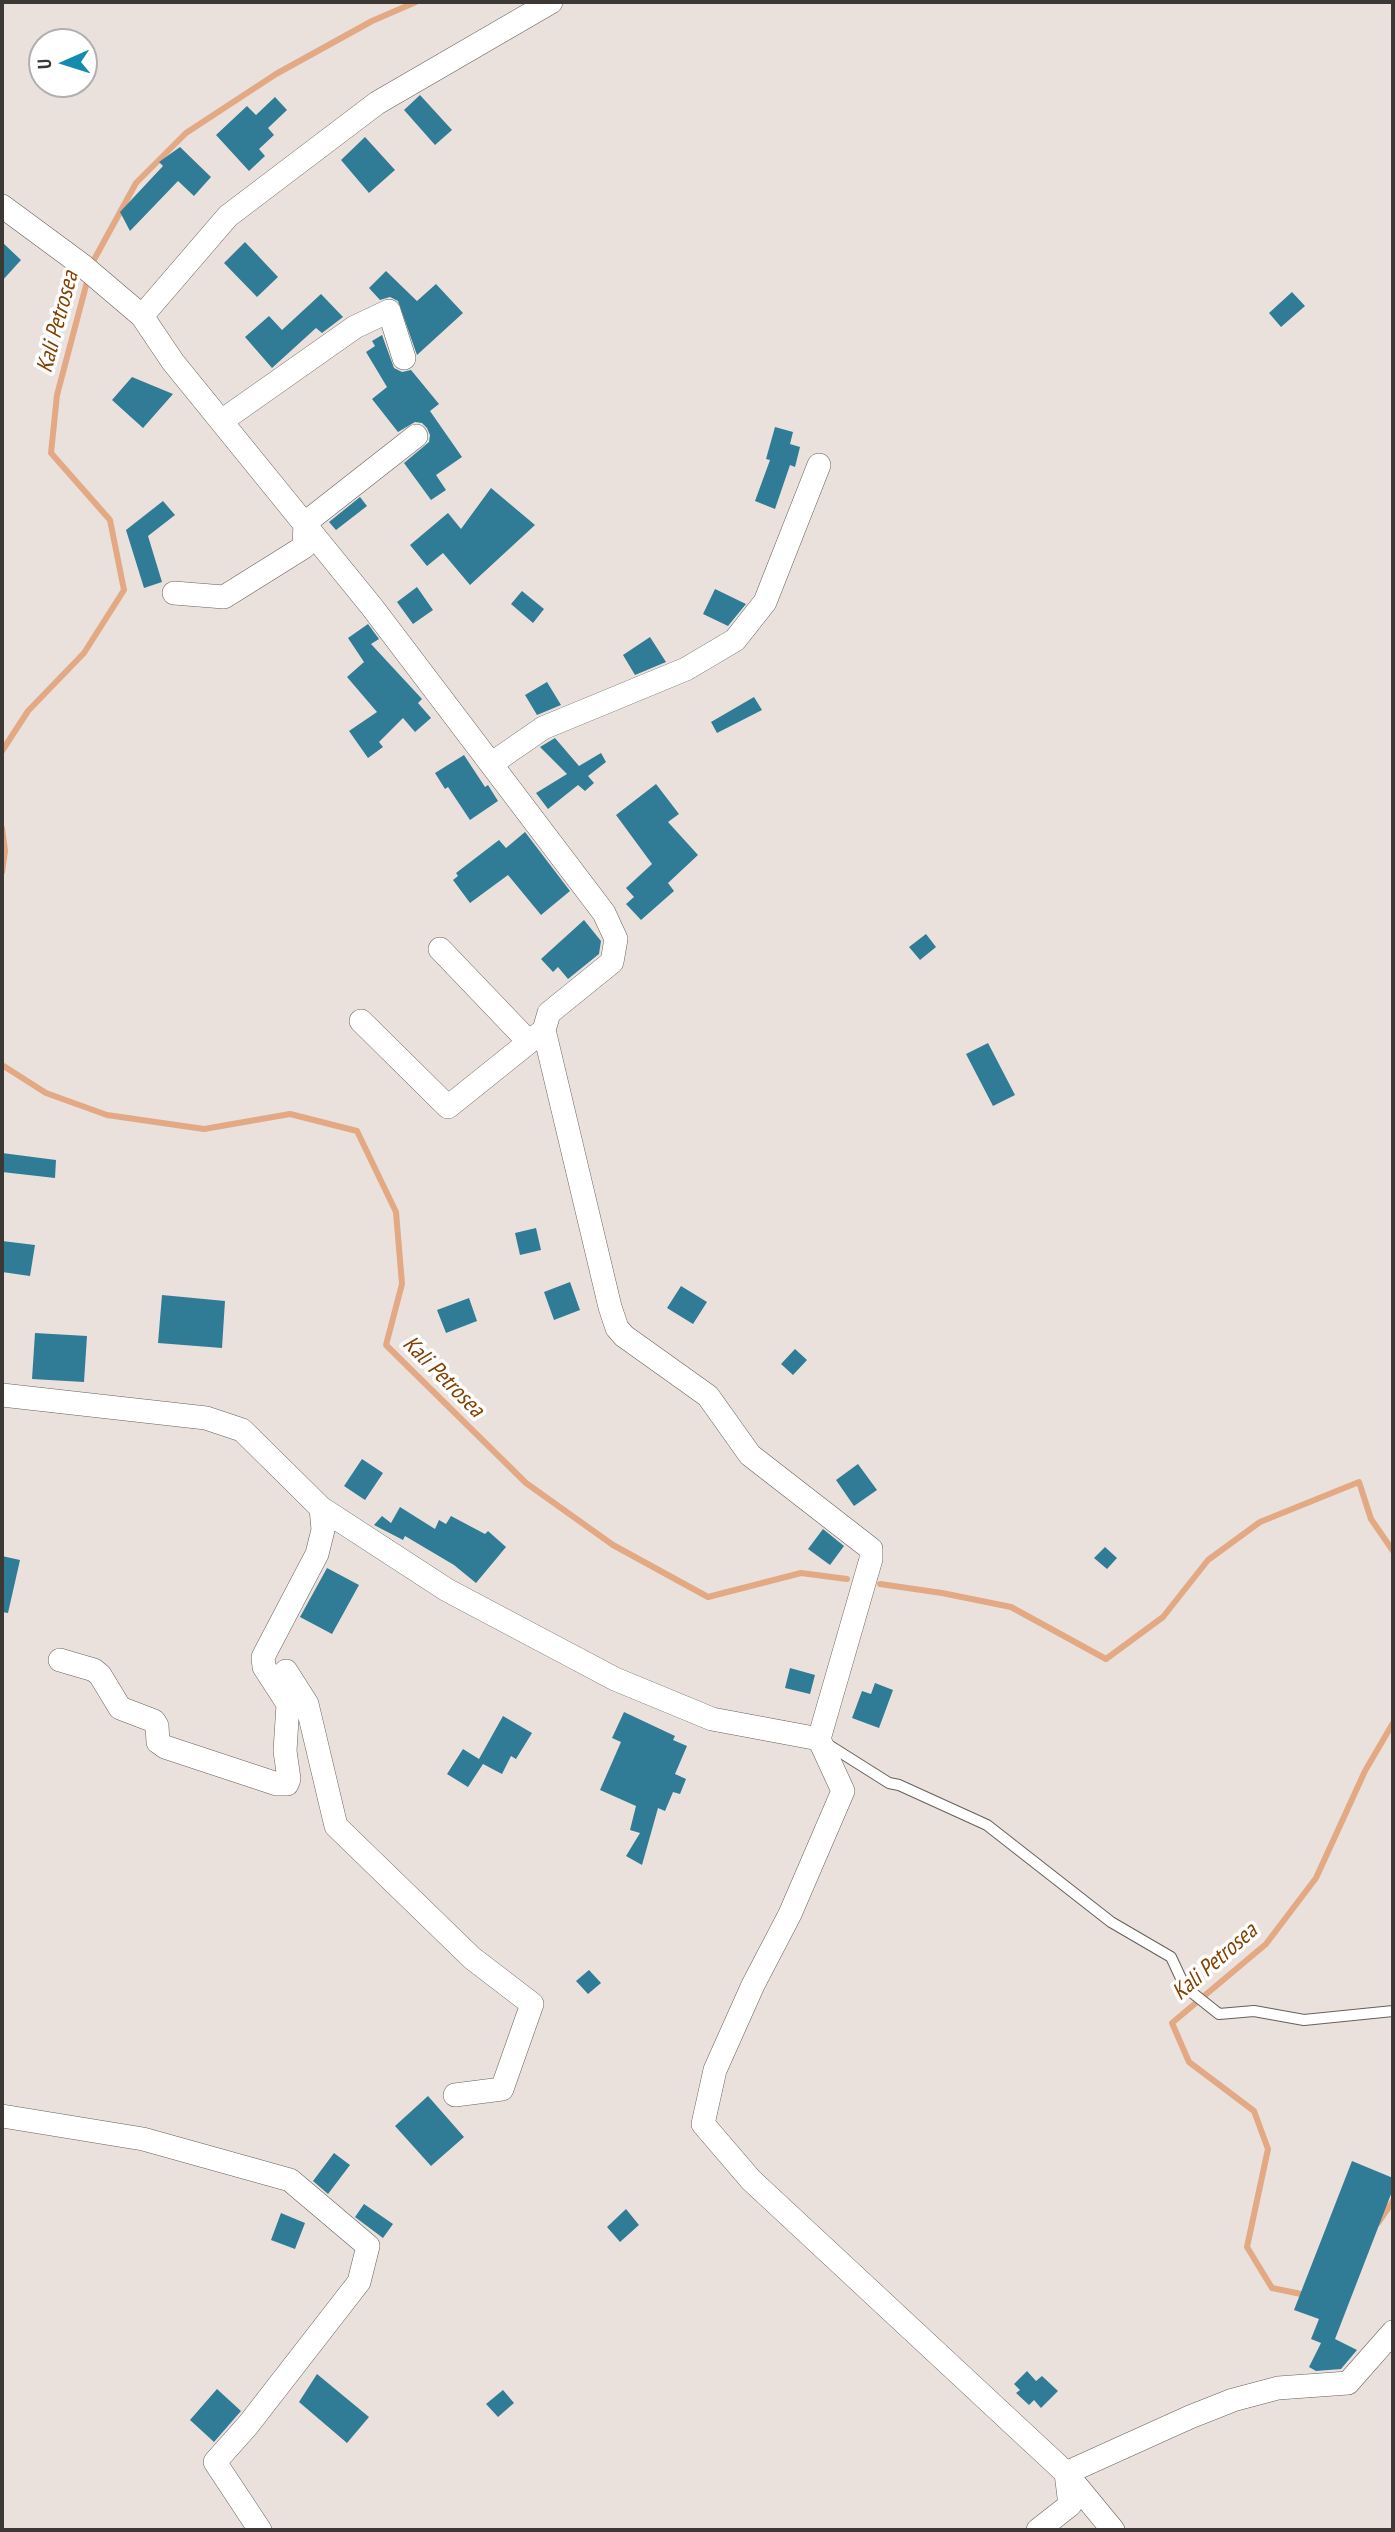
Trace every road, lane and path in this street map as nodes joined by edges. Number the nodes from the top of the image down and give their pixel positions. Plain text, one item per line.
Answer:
1 (551, 2) edge
2 (2, 205) edge
3 (142, 316) junction
4 (404, 358) dead end
5 (223, 420) junction
6 (416, 436) dead end
7 (819, 465) dead end
8 (305, 523) junction
9 (174, 593) dead end
10 (491, 764) junction
11 (440, 949) dead end
12 (361, 1021) dead end
13 (536, 1036) junction
14 (2, 1395) edge
15 (321, 1508) junction
16 (270, 1645) junction
17 (60, 1660) dead end
18 (819, 1738) junction
19 (1393, 2011) edge
20 (455, 2095) dead end
21 (2, 2116) edge
22 (1393, 2332) edge
23 (1066, 2473) junction
24 (260, 2530) edge
25 (1038, 2530) edge
26 (1113, 2530) edge

1 - 3 street
2 - 3 street
3 - 5 street
4 - 5 street
5 - 8 street
6 - 8 street
7 - 10 street
8 - 9 street
8 - 10 street
10 - 13 street
11 - 13 street
12 - 13 street
13 - 18 street
14 - 15 street
15 - 16 street
15 - 18 street
16 - 17 street
16 - 20 street
18 - 19 lane
18 - 23 street
21 - 24 street
22 - 23 street
23 - 25 street
23 - 26 street

